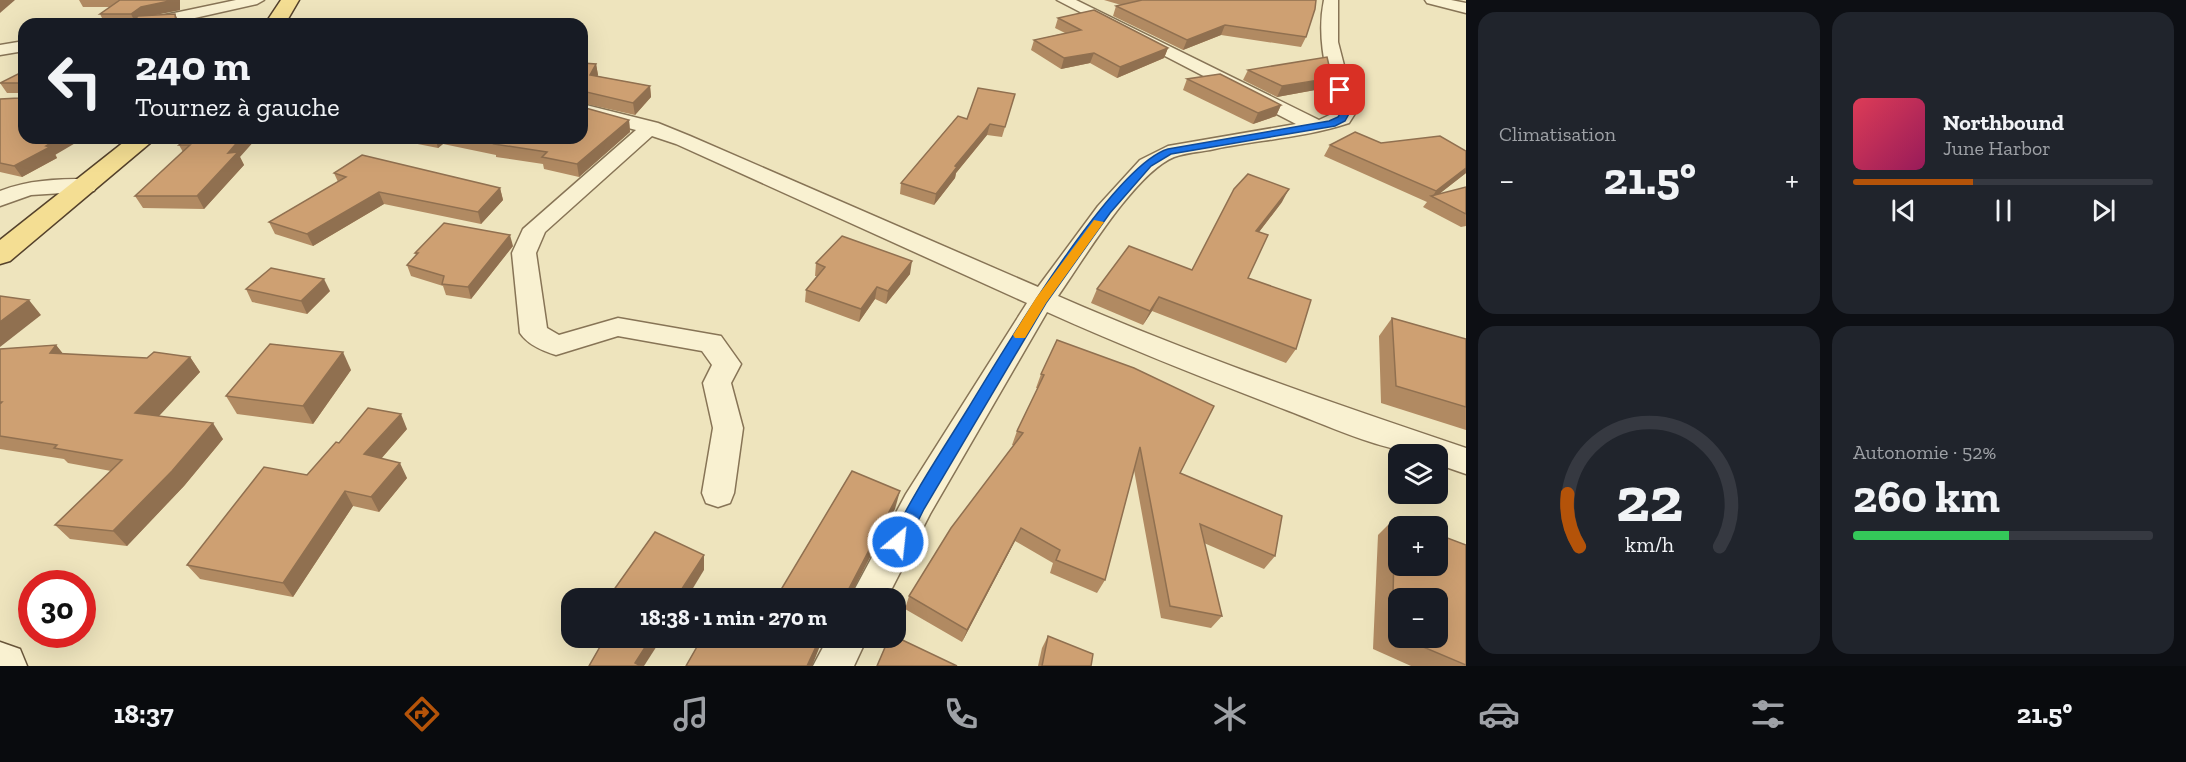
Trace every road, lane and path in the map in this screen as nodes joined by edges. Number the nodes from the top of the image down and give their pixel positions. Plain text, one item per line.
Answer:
1 (257, 0) edge
2 (290, 0) edge
3 (1064, 0) edge
4 (1331, 0) edge
5 (1432, 0) edge
6 (1466, 8) edge
7 (174, 18) edge
8 (278, 18) edge
9 (18, 47) edge
10 (0, 50) edge
11 (588, 111) edge
12 (651, 127) junction
13 (1317, 127) junction
14 (137, 144) edge
15 (86, 186) junction
16 (0, 199) edge
17 (0, 255) edge
18 (1041, 301) junction
19 (1466, 461) edge
20 (718, 493) dead end
21 (873, 588) edge
22 (843, 648) edge
23 (833, 666) edge

1 - 7 street
2 - 8 main road
3 - 13 street
4 - 13 street
5 - 6 street
9 - 10 street
11 - 12 street
12 - 18 street
12 - 20 street
13 - 18 street
14 - 15 main road
15 - 16 street
15 - 17 main road
18 - 19 street
18 - 21 street
22 - 23 street

